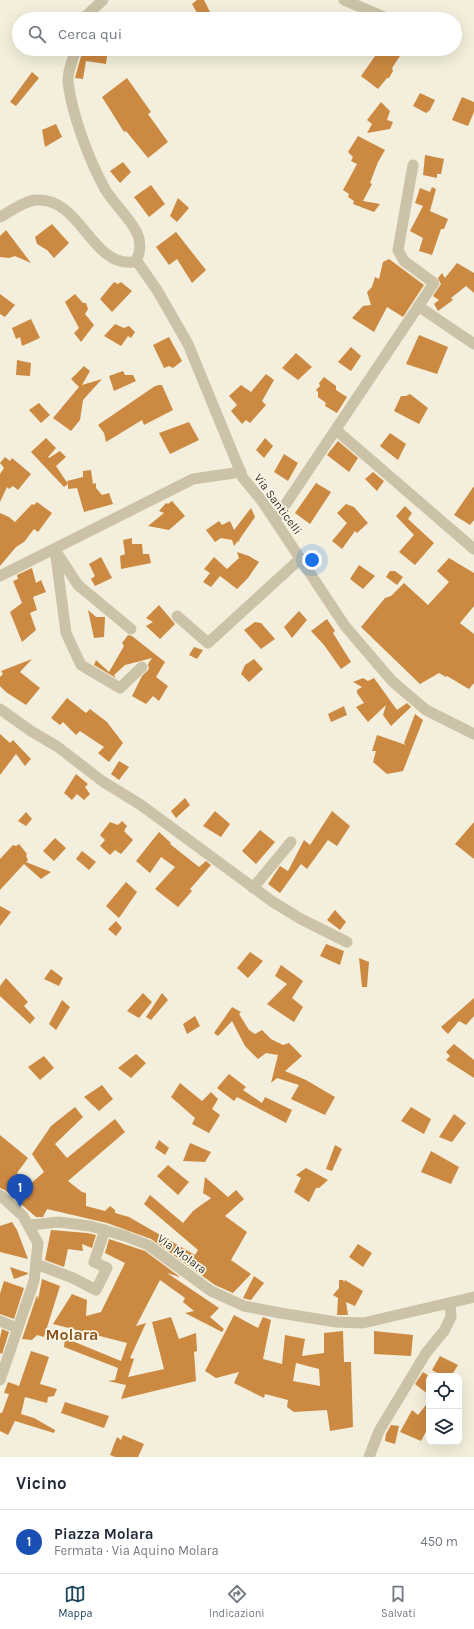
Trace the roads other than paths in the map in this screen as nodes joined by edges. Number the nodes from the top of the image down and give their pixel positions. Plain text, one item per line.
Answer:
1 (103, 0) edge
2 (344, 0) edge
3 (90, 12) edge
4 (372, 12) edge
5 (74, 56) edge
6 (413, 166) dead end
7 (0, 217) edge
8 (136, 260) junction
9 (418, 306) junction
10 (474, 344) edge
11 (336, 430) junction
12 (241, 472) junction
13 (275, 520) junction
14 (55, 549) junction
15 (474, 549) edge
16 (300, 559) junction
17 (0, 576) edge
18 (177, 616) dead end
19 (131, 629) dead end
20 (142, 667) dead end
21 (0, 709) edge
22 (474, 734) edge
23 (291, 842) dead end
24 (253, 888) junction
25 (347, 942) dead end
26 (0, 1195) edge
27 (30, 1225) junction
28 (105, 1230) junction
29 (36, 1264) junction
30 (474, 1296) edge
31 (450, 1303) junction
32 (0, 1321) edge
33 (18, 1328) junction
34 (0, 1380) edge
35 (369, 1457) edge

1 - 3 street
2 - 4 street
5 - 8 street
6 - 9 street
7 - 8 street
8 - 12 street, Via Santicelli
9 - 10 street
9 - 11 street
11 - 13 street
11 - 15 street
12 - 13 street, Via Santicelli
12 - 14 street
13 - 16 street, Via Santicelli
14 - 17 street
14 - 19 street
14 - 20 street
16 - 18 street
16 - 22 street, Via Santicelli
21 - 24 street
23 - 24 street
24 - 25 street
26 - 27 street
27 - 28 street, Via Molara
27 - 29 street
28 - 29 street
28 - 31 street, Via Molara
29 - 33 street
30 - 31 street, Via Molara
31 - 35 street
32 - 33 street
33 - 34 street

